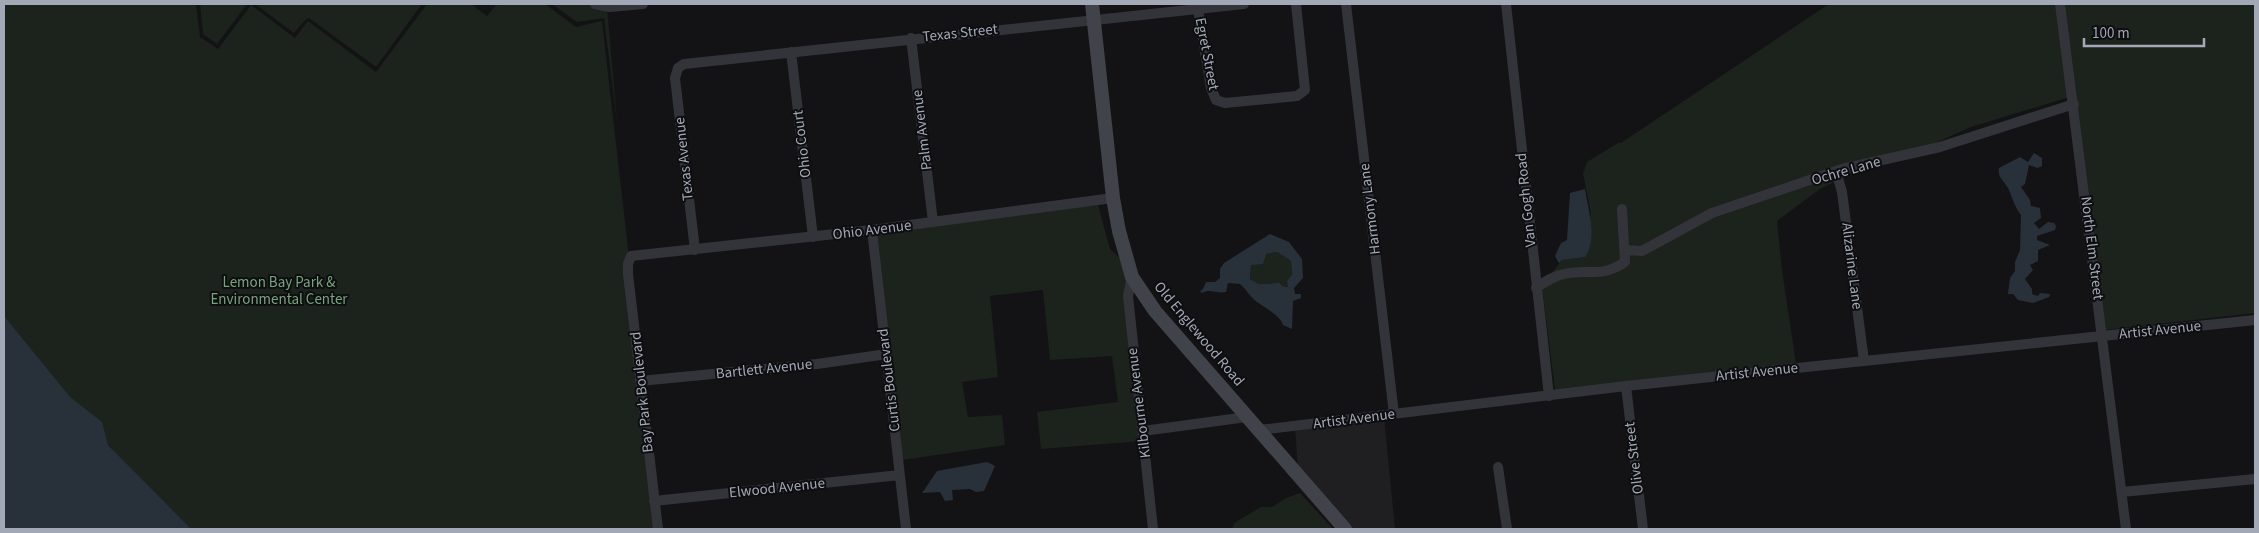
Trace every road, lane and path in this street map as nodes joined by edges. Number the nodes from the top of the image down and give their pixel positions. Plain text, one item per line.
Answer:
1 (595, 4) edge
2 (643, 4) edge
3 (1092, 4) edge
4 (1244, 4) edge
5 (1296, 4) edge
6 (1346, 4) edge
7 (1506, 4) edge
8 (2060, 4) edge
9 (1198, 9) junction
10 (1094, 18) junction
11 (911, 38) junction
12 (791, 52) junction
13 (678, 68) joint
14 (2074, 104) junction
15 (1836, 171) junction
16 (1113, 198) junction
17 (1622, 209) dead end
18 (933, 222) junction
19 (872, 230) junction
20 (813, 237) junction
21 (695, 250) junction
22 (1624, 250) junction
23 (631, 256) joint
24 (1132, 277) junction
25 (1536, 288) junction
26 (2255, 320) edge
27 (2103, 336) junction
28 (886, 354) junction
29 (1864, 361) junction
30 (640, 381) junction
31 (1626, 386) junction
32 (1549, 396) junction
33 (1394, 414) junction
34 (1247, 417) junction
35 (1259, 430) junction
36 (1143, 431) junction
37 (1498, 467) dead end
38 (900, 475) junction
39 (2255, 480) edge
40 (2122, 492) junction
41 (654, 500) junction
42 (658, 529) edge
43 (906, 529) edge
44 (1153, 529) edge
45 (1345, 529) edge
46 (1507, 529) edge
47 (1643, 529) edge
48 (2126, 529) edge

1 - 2 street
3 - 10 street, Old Englewood Road
4 - 9 street, Texas Street
5 - 9 street, Egret Street
6 - 33 street, Harmony Lane
7 - 25 street, Van Gogh Road
8 - 14 street, North Elm Street
9 - 10 street, Texas Street
10 - 11 street, Texas Street
10 - 16 street, Old Englewood Road
11 - 12 street, Texas Street
11 - 18 street, Palm Avenue
12 - 13 street, Texas Street
12 - 20 street, Ohio Court
13 - 21 street, Texas Avenue
14 - 15 street, Ochre Lane
14 - 27 street, North Elm Street
15 - 22 street, Ochre Lane
15 - 29 street, Alizarine Lane
16 - 18 street, Ohio Avenue
16 - 24 street, Old Englewood Road
17 - 22 street
18 - 19 street, Ohio Avenue
19 - 20 street, Ohio Avenue
19 - 28 street, Curtis Boulevard
20 - 21 street, Ohio Avenue
21 - 23 street, Ohio Avenue
22 - 25 street
23 - 30 street, Bay Park Boulevard
24 - 34 street, Old Englewood Road
24 - 36 street, Kilbourne Avenue
25 - 32 street, Van Gogh Road
26 - 27 street, Artist Avenue
27 - 29 street, Artist Avenue
27 - 40 street, North Elm Street
28 - 30 street, Bartlett Avenue
28 - 38 street, Curtis Boulevard
29 - 31 street, Artist Avenue
30 - 41 street, Bay Park Boulevard
31 - 32 street, Artist Avenue
31 - 47 street, Olive Street
32 - 33 street, Artist Avenue
33 - 35 street, Artist Avenue
34 - 35 street, Old Englewood Road
34 - 36 street
35 - 45 street, Old Englewood Road
36 - 44 street, Kilbourne Avenue
37 - 46 street
38 - 41 street, Elwood Avenue
38 - 43 street, Curtis Boulevard
39 - 40 street
40 - 48 street, North Elm Street
41 - 42 street, Bay Park Boulevard

